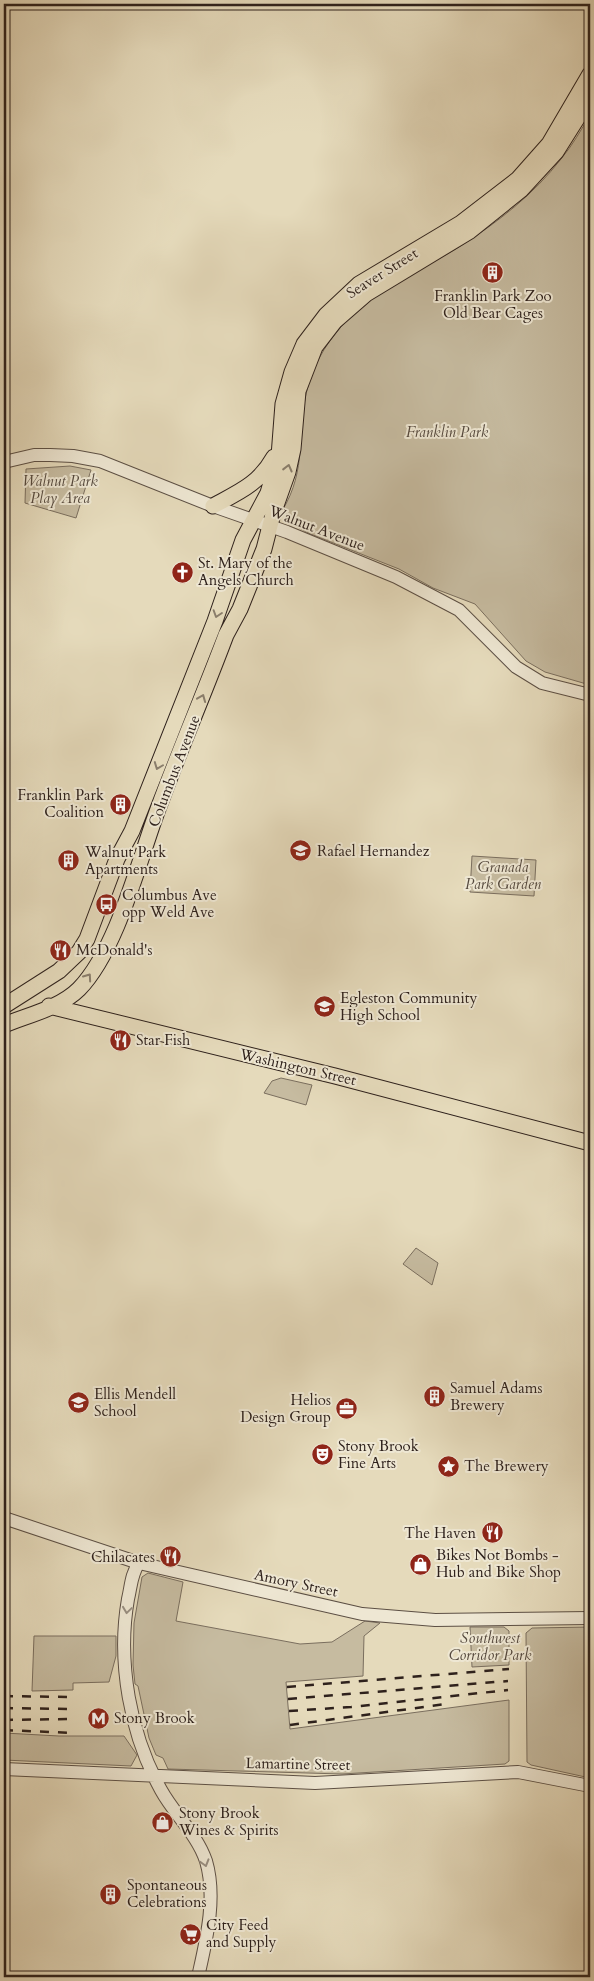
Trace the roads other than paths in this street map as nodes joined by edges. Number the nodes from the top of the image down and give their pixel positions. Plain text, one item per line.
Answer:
1 (590, 74) edge
2 (590, 98) edge
3 (280, 445) junction
4 (4, 462) edge
5 (213, 506) junction
6 (254, 521) junction
7 (270, 526) junction
8 (590, 695) edge
9 (10, 997) edge
10 (4, 1006) edge
11 (50, 1006) junction
12 (4, 1025) edge
13 (590, 1143) edge
14 (4, 1518) edge
15 (139, 1563) junction
16 (590, 1618) edge
17 (4, 1769) edge
18 (155, 1776) junction
19 (590, 1786) edge
20 (198, 1977) edge

1 - 3 main road, Seaver Street
7 -> 2 main road, Seaver Street
3 - 5 main road
3 - 6 main road, Seaver Street
4 - 5 street, Walnut Avenue
5 - 6 street, Walnut Avenue
6 - 7 street, Walnut Avenue
6 -> 9 main road, Columbus Avenue
7 - 8 street, Walnut Avenue
11 -> 7 main road, Columbus Avenue
9 - 10 main road, Columbus Avenue
9 - 11 main road, Washington Street
11 - 12 main road, Columbus Avenue
11 - 13 main road, Washington Street
14 - 15 street, Amory Street
15 - 16 street, Amory Street
15 -> 18 street
17 - 18 street, Lamartine Street
18 - 19 street, Lamartine Street
18 -> 20 street

